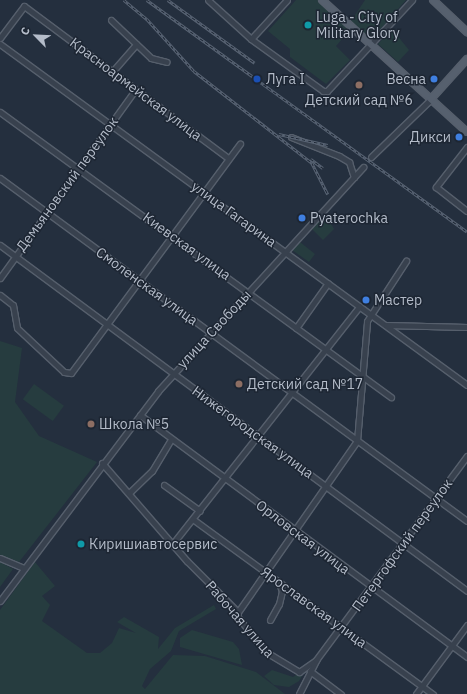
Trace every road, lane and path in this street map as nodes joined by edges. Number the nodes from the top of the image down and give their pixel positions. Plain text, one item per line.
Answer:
1 (208, 0) edge
2 (287, 0) edge
3 (322, 0) edge
4 (412, 0) edge
5 (433, 0) edge
6 (111, 20) dead end
7 (467, 32) edge
8 (0, 38) edge
9 (251, 39) junction
10 (0, 44) edge
11 (136, 44) junction
12 (371, 45) junction
13 (467, 59) edge
14 (167, 62) dead end
15 (112, 72) junction
16 (135, 90) junction
17 (431, 99) junction
18 (0, 112) edge
19 (111, 124) junction
20 (467, 132) edge
21 (292, 137) dead end
22 (240, 144) dead end
23 (467, 147) edge
24 (371, 157) dead end
25 (228, 158) junction
26 (363, 167) dead end
27 (79, 169) junction
28 (354, 177) junction
29 (0, 178) edge
30 (205, 193) junction
31 (467, 211) edge
32 (48, 213) junction
33 (173, 236) junction
34 (0, 245) edge
35 (286, 252) junction
36 (15, 256) junction
37 (406, 261) dead end
38 (0, 278) edge
39 (141, 282) junction
40 (328, 283) junction
41 (249, 291) junction
42 (0, 296) edge
43 (360, 306) junction
44 (372, 315) junction
45 (110, 325) junction
46 (386, 325) junction
47 (467, 327) edge
48 (296, 328) junction
49 (210, 333) junction
50 (325, 350) junction
51 (173, 374) junction
52 (364, 378) junction
53 (467, 385) edge
54 (291, 393) junction
55 (391, 397) dead end
56 (140, 415) junction
57 (258, 436) junction
58 (171, 439) junction
59 (357, 441) junction
60 (467, 456) edge
61 (102, 463) junction
62 (224, 479) junction
63 (326, 484) junction
64 (164, 485) dead end
65 (129, 493) junction
66 (435, 498) junction
67 (200, 511) junction
68 (194, 520) junction
69 (467, 522) edge
70 (293, 529) junction
71 (174, 542) junction
72 (403, 542) junction
73 (0, 558) edge
74 (24, 568) junction
75 (265, 571) junction
76 (278, 582) junction
77 (371, 588) junction
78 (467, 591) edge
79 (0, 601) edge
80 (238, 612) junction
81 (270, 620) dead end
82 (467, 624) edge
83 (342, 628) junction
84 (451, 645) junction
85 (467, 657) edge
86 (316, 660) junction
87 (310, 671) junction
88 (422, 685) junction
89 (299, 694) edge
90 (341, 694) edge
91 (416, 694) edge
92 (433, 694) edge

1 - 9 street
2 - 9 street
3 - 12 main road
4 - 12 street
5 - 7 main road
6 - 11 street
8 - 15 street, Красноармейская улица
9 - 12 street
10 - 19 street, улица Гагарина
11 - 14 street
11 - 15 street
12 - 17 main road
13 - 17 main road
15 - 16 street, Красноармейская улица
16 - 19 street, Демьяновский переулок
16 - 25 street, Красноармейская улица
17 - 20 main road
17 - 24 street
18 - 27 street, Киевская улица
19 - 27 street, Демьяновский переулок
19 - 30 street, улица Гагарина
21 - 28 street
22 - 25 street
23 - 31 street
25 - 30 street
26 - 28 street, улица Свободы
27 - 32 street, Демьяновский переулок
27 - 33 street, Киевская улица
28 - 35 street, улица Свободы
29 - 32 street, Смоленская улица
30 - 33 street
30 - 35 street, улица Гагарина
32 - 36 street, Демьяновский переулок
32 - 39 street, Смоленская улица
33 - 39 street
33 - 41 street, Киевская улица
34 - 36 street, Нижегородская улица
35 - 40 street, улица Гагарина
35 - 41 street, улица Свободы
36 - 38 street, Демьяновский переулок
36 - 45 street, Нижегородская улица
37 - 44 street
39 - 45 street
39 - 49 street, Смоленская улица
40 - 43 street, улица Гагарина
40 - 48 street
41 - 48 street, Киевская улица
41 - 49 street, улица Свободы
42 - 45 street
43 - 44 street, улица Гагарина
43 - 50 street
44 - 46 street, улица Гагарина
44 - 52 street
45 - 51 street, Нижегородская улица
46 - 47 street
46 - 53 street, улица Гагарина
48 - 50 street, Киевская улица
49 - 51 street, улица Свободы
49 - 54 street, Смоленская улица
50 - 52 street, Киевская улица
50 - 54 street
51 - 56 street, улица Свободы
51 - 57 street, Нижегородская улица
52 - 55 street, Киевская улица
52 - 59 street
54 - 57 street
54 - 59 street, Смоленская улица
56 - 58 street, Орловская улица
56 - 61 street, улица Свободы
57 - 62 street
57 - 63 street, Нижегородская улица
58 - 62 street, Орловская улица
58 - 65 street
59 - 63 street
59 - 66 street, Смоленская улица
60 - 66 street, Петергофский переулок
61 - 65 street, Рабочая улица
61 - 74 street, улица Свободы
62 - 67 street
62 - 70 street, Орловская улица
63 - 70 street
63 - 72 street, Нижегородская улица
64 - 67 street
65 - 71 street, Рабочая улица
66 - 69 street, Смоленская улица
66 - 72 street, Петергофский переулок
67 - 68 street
68 - 71 street
68 - 75 street, Ярославская улица
70 - 75 street
70 - 77 street, Орловская улица
71 - 80 street, Рабочая улица
72 - 77 street, Петергофский переулок
72 - 78 street, Нижегородская улица
73 - 74 street
74 - 79 street, улица Свободы
75 - 76 street, Ярославская улица
75 - 80 street
76 - 81 street
76 - 83 street, Ярославская улица
77 - 83 street, Петергофский переулок
77 - 84 street, Орловская улица
80 - 86 street, Рабочая улица
82 - 84 street
83 - 86 street, Петергофский переулок
83 - 88 street, Ярославская улица
84 - 85 street, Орловская улица
84 - 88 street
86 - 87 street, Петергофский переулок
87 - 89 street, Петергофский переулок
87 - 90 street
88 - 91 street
88 - 92 street, Ярославская улица

